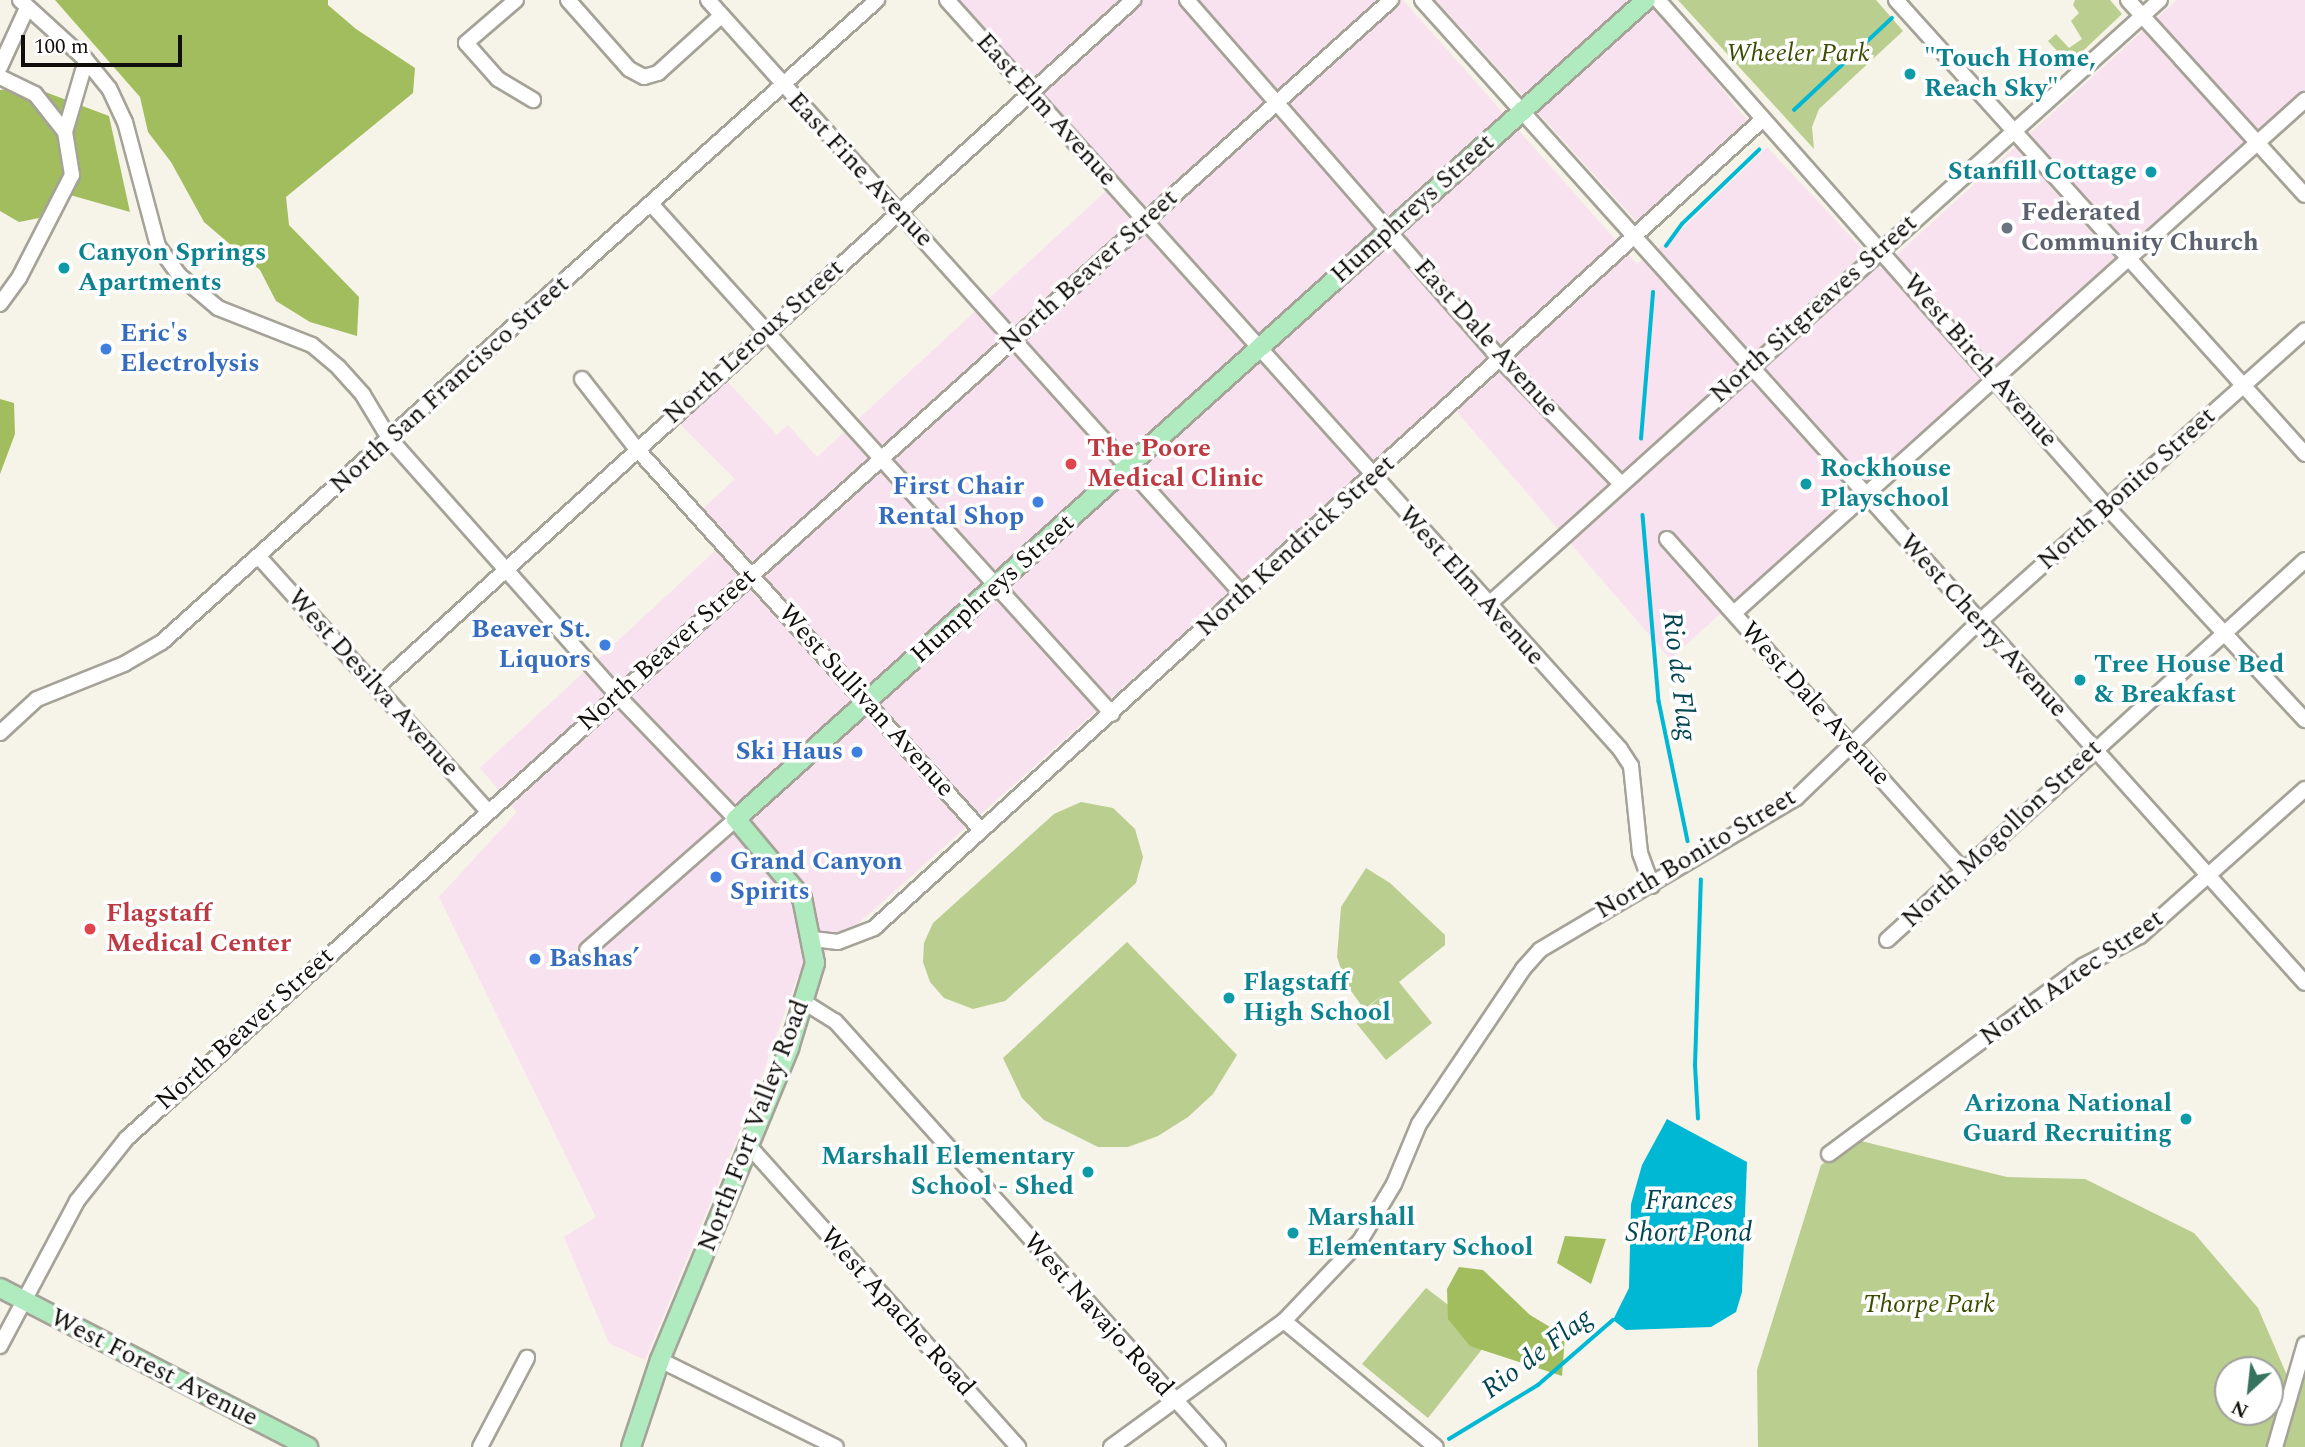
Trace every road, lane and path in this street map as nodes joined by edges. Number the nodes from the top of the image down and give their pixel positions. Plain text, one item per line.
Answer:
1 (516, 0) edge
2 (568, 0) edge
3 (708, 0) edge
4 (877, 0) edge
5 (947, 0) edge
6 (1133, 0) edge
7 (1187, 0) edge
8 (1391, 0) edge
9 (1422, 0) edge
10 (1646, 0) edge
11 (1658, 0) edge
12 (1896, 0) edge
13 (2127, 0) edge
14 (2160, 0) edge
15 (24, 4) edge
16 (722, 15) junction
17 (2142, 16) junction
18 (86, 60) junction
19 (0, 67) edge
20 (0, 77) edge
21 (782, 85) junction
22 (1030, 91) junction
23 (533, 100) dead end
24 (2305, 100) edge
25 (1278, 101) junction
26 (1522, 111) junction
27 (1763, 119) junction
28 (2012, 131) junction
29 (65, 132) junction
30 (2259, 144) junction
31 (2305, 195) edge
32 (652, 205) junction
33 (898, 212) junction
34 (1145, 220) junction
35 (1391, 229) junction
36 (1634, 240) junction
37 (1880, 247) junction
38 (2128, 260) junction
39 (0, 304) edge
40 (768, 329) junction
41 (2305, 330) edge
42 (1014, 338) junction
43 (1260, 346) junction
44 (1500, 359) junction
45 (1750, 367) junction
46 (1995, 376) junction
47 (582, 379) dead end
48 (2244, 386) junction
49 (389, 438) junction
50 (636, 449) junction
51 (2305, 454) edge
52 (882, 457) junction
53 (1129, 466) junction
54 (1373, 477) junction
55 (1620, 484) junction
56 (1866, 496) junction
57 (2107, 507) junction
58 (1667, 539) dead end
59 (259, 557) junction
60 (2305, 560) edge
61 (506, 568) junction
62 (751, 575) junction
63 (996, 585) junction
64 (1243, 595) junction
65 (1488, 605) junction
66 (1734, 613) junction
67 (1980, 621) junction
68 (2224, 630) junction
69 (377, 687) junction
70 (618, 696) junction
71 (868, 702) junction
72 (1112, 714) junction
73 (2305, 720) edge
74 (0, 733) edge
75 (1849, 744) junction
76 (2093, 749) junction
77 (2305, 789) edge
78 (487, 810) junction
79 (736, 819) junction
80 (981, 830) junction
81 (1963, 870) junction
82 (2206, 877) junction
83 (1652, 886) junction
84 (813, 939) junction
85 (1887, 940) dead end
86 (587, 950) dead end
87 (2305, 983) edge
88 (804, 1002) junction
89 (749, 1146) junction
90 (1829, 1154) dead end
91 (0, 1288) edge
92 (23, 1300) junction
93 (1284, 1321) junction
94 (2305, 1344) edge
95 (0, 1346) edge
96 (527, 1358) dead end
97 (660, 1360) junction
98 (1177, 1403) junction
99 (308, 1447) edge
100 (480, 1447) edge
101 (631, 1447) edge
102 (836, 1447) edge
103 (1018, 1447) edge
104 (1111, 1447) edge
105 (1218, 1447) edge
106 (1436, 1447) edge
107 (2276, 1447) edge

1 - 23 street
2 - 16 street
3 - 16 street, East Fine Avenue
4 - 21 street, North San Francisco Street
5 - 22 street, East Elm Avenue
6 - 22 street, North Leroux Street
7 - 25 street, East Dale Avenue
8 - 25 street, North Beaver Street
9 - 26 street, West Cherry Avenue
10 - 26 main road, Humphreys Street
11 - 27 street, West Birch Avenue
12 - 28 street
13 - 17 street
14 - 17 street, North Sitgreaves Street
15 - 18 street
15 - 19 street
16 - 21 street, East Fine Avenue
17 - 28 street, North Sitgreaves Street
17 - 30 street
18 - 29 street
18 - 49 street
20 - 29 street
21 - 32 street, North San Francisco Street
21 - 33 street, East Fine Avenue
22 - 33 street, North Leroux Street
22 - 34 street, East Elm Avenue
24 - 30 street
25 - 34 street, North Beaver Street
25 - 35 street, East Dale Avenue
26 - 35 main road, Humphreys Street
26 - 36 street, West Cherry Avenue
27 - 36 street, North Kendrick Street
27 - 37 street, West Birch Avenue
28 - 37 street, North Sitgreaves Street
28 - 38 street
29 - 39 street
30 - 31 street
30 - 38 street
32 - 40 street
32 - 49 street, North San Francisco Street
33 - 40 street, North Leroux Street
33 - 42 street, East Fine Avenue
34 - 42 street, North Beaver Street
34 - 43 street, West Elm Avenue
35 - 43 main road, Humphreys Street
35 - 44 street, East Dale Avenue
36 - 44 street, North Kendrick Street
36 - 45 street, West Cherry Avenue
37 - 45 street, North Sitgreaves Street
37 - 46 street, West Birch Avenue
38 - 46 street
38 - 48 street
40 - 50 street, North Leroux Street
40 - 52 street
41 - 48 street, North Bonito Street
42 - 52 street, North Beaver Street
42 - 53 street, East Fine Avenue
43 - 53 main road, Humphreys Street
43 - 54 street, West Elm Avenue
44 - 54 street, North Kendrick Street
44 - 55 street, East Dale Avenue
45 - 55 street, North Sitgreaves Street
45 - 56 street, West Cherry Avenue
46 - 56 street
46 - 57 street, West Birch Avenue
47 - 50 street, West Sullivan Avenue
48 - 51 street
48 - 57 street, North Bonito Street
49 - 59 street, North San Francisco Street
49 - 61 street
50 - 61 street, North Leroux Street
50 - 62 street, West Sullivan Avenue
52 - 62 street, North Beaver Street
52 - 63 street
53 - 63 main road, Humphreys Street
53 - 64 street, East Fine Avenue
54 - 64 street, North Kendrick Street
54 - 65 street, West Elm Avenue
55 - 65 street, North Sitgreaves Street
56 - 66 street
56 - 67 street, West Cherry Avenue
57 - 67 street, North Bonito Street
57 - 68 street, West Birch Avenue
58 - 66 street, West Dale Avenue
59 - 69 street, West Desilva Avenue
59 - 74 street, North San Francisco Street
60 - 68 street, North Mogollon Street
61 - 69 street, North Leroux Street
61 - 70 street
62 - 70 street, North Beaver Street
62 - 71 street, West Sullivan Avenue
63 - 71 main road, Humphreys Street
63 - 72 street
64 - 72 street, North Kendrick Street
65 - 83 street, West Elm Avenue
66 - 75 street, West Dale Avenue
67 - 75 street, North Bonito Street
67 - 76 street, West Cherry Avenue
68 - 73 street, West Birch Avenue
68 - 76 street, North Mogollon Street
69 - 78 street, West Desilva Avenue
70 - 78 street, North Beaver Street
70 - 79 street
71 - 79 main road, Humphreys Street
71 - 80 street, West Sullivan Avenue
72 - 80 street, North Kendrick Street
75 - 81 street, West Dale Avenue
75 - 83 street, North Bonito Street
76 - 81 street, North Mogollon Street
76 - 82 street, West Cherry Avenue
77 - 82 street, North Aztec Street
78 - 92 street, North Beaver Street
79 - 84 main road, North Fort Valley Road
79 - 86 street, Humphreys Street
80 - 84 street, North Kendrick Street
81 - 85 street, North Mogollon Street
82 - 87 street, West Cherry Avenue
82 - 90 street, North Aztec Street
83 - 93 street, North Bonito Street
84 - 88 main road, North Fort Valley Road
88 - 89 main road, North Fort Valley Road
88 - 98 street, West Navajo Road
89 - 97 main road, North Fort Valley Road
89 - 103 street, West Apache Road
91 - 92 main road, West Forest Avenue
92 - 95 street, North Beaver Street
92 - 99 main road, West Forest Avenue
93 - 98 street, North Bonito Street
93 - 106 street
94 - 107 street
96 - 100 street
97 - 101 main road, North Fort Valley Road
97 - 102 street
98 - 104 street, North Bonito Street
98 - 105 street, West Navajo Road

